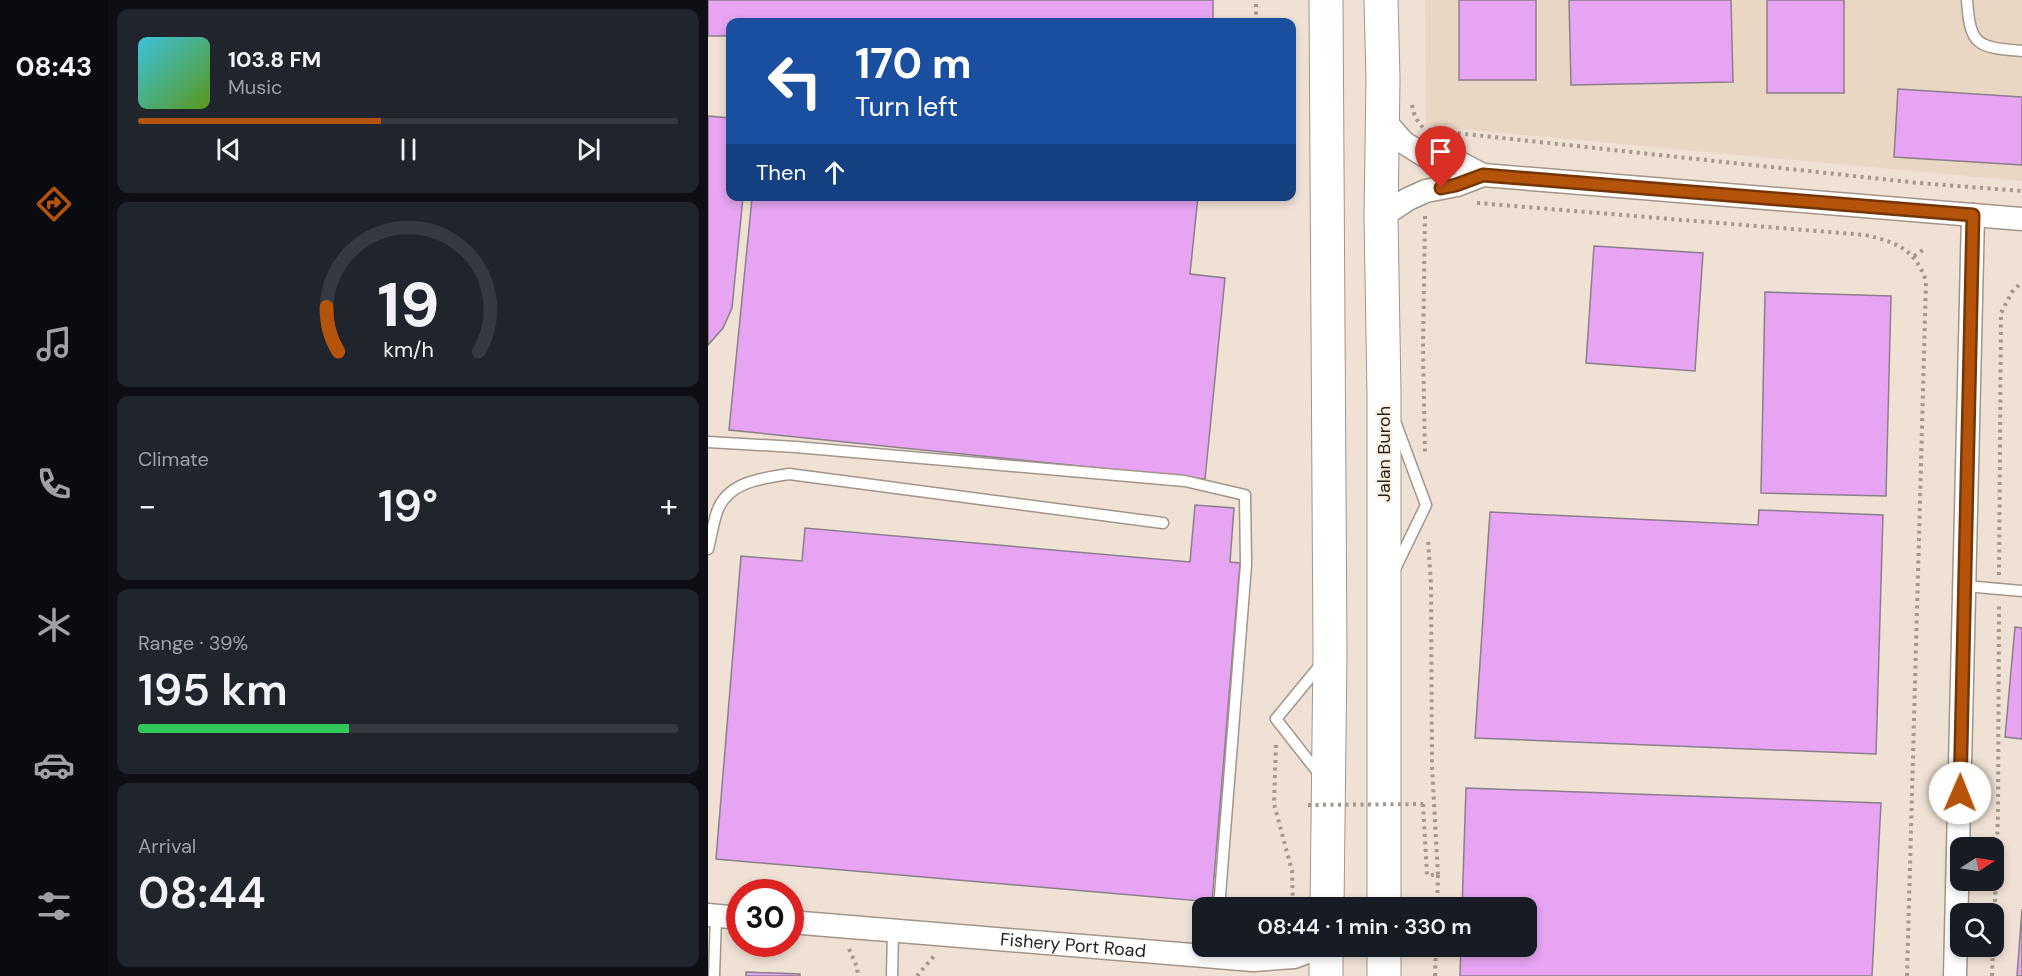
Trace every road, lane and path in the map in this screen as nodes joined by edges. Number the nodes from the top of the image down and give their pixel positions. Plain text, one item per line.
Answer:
1 (1256, 0) edge
2 (1326, 0) edge
3 (1381, 0) edge
4 (1967, 0) edge
5 (1256, 18) edge
6 (2022, 51) edge
7 (1383, 118) junction
8 (1424, 130) dead end
9 (1483, 175) junction
10 (2022, 191) edge
11 (1472, 202) dead end
12 (1973, 215) junction
13 (1381, 217) junction
14 (2022, 219) edge
15 (1926, 248) dead end
16 (1914, 256) junction
17 (708, 442) edge
18 (1163, 523) dead end
19 (708, 549) edge
20 (1965, 586) junction
21 (2022, 591) edge
22 (1330, 654) junction
23 (1276, 718) junction
24 (1318, 796) junction
25 (1426, 875) dead end
26 (1438, 875) dead end
27 (1220, 897) edge
28 (1293, 897) edge
29 (1326, 897) edge
30 (1384, 897) edge
31 (1437, 897) edge
32 (712, 916) edge
33 (804, 923) edge
34 (893, 930) junction
35 (845, 943) dead end
36 (934, 955) dead end
37 (1294, 957) edge
38 (1325, 957) edge
39 (1384, 957) edge
40 (1436, 957) edge
41 (1993, 957) edge
42 (1253, 960) junction
43 (714, 976) edge
44 (858, 976) edge
45 (892, 976) edge
46 (917, 976) edge
47 (1294, 976) edge
48 (1326, 976) edge
49 (1384, 976) edge
50 (1436, 976) edge
51 (1907, 976) edge
52 (1955, 976) edge
53 (1992, 976) edge

1 - 5 path
2 - 22 highway
3 - 7 highway, Jalan Buroh
4 - 6 lane
7 - 9 street
7 - 13 highway, Jalan Buroh
8 - 10 path
9 - 12 street
9 - 13 street
11 - 16 path
12 - 14 street
12 - 20 street
13 - 30 highway, Jalan Buroh
15 - 16 path
16 - 51 path
17 - 27 lane
18 - 19 lane
20 - 21 lane
20 - 52 street
22 - 23 lane
22 - 24 highway
23 - 24 lane
23 - 28 path
24 - 25 path, bridge
24 - 29 highway
26 - 31 path
32 - 43 lane
33 - 34 street, Fishery Port Road
34 - 42 street, Fishery Port Road
34 - 45 lane
35 - 44 path
36 - 46 path
37 - 42 street, Fishery Port Road
38 - 48 highway
39 - 49 highway
40 - 50 path
41 - 53 path
42 - 47 street, Fishery Port Road

